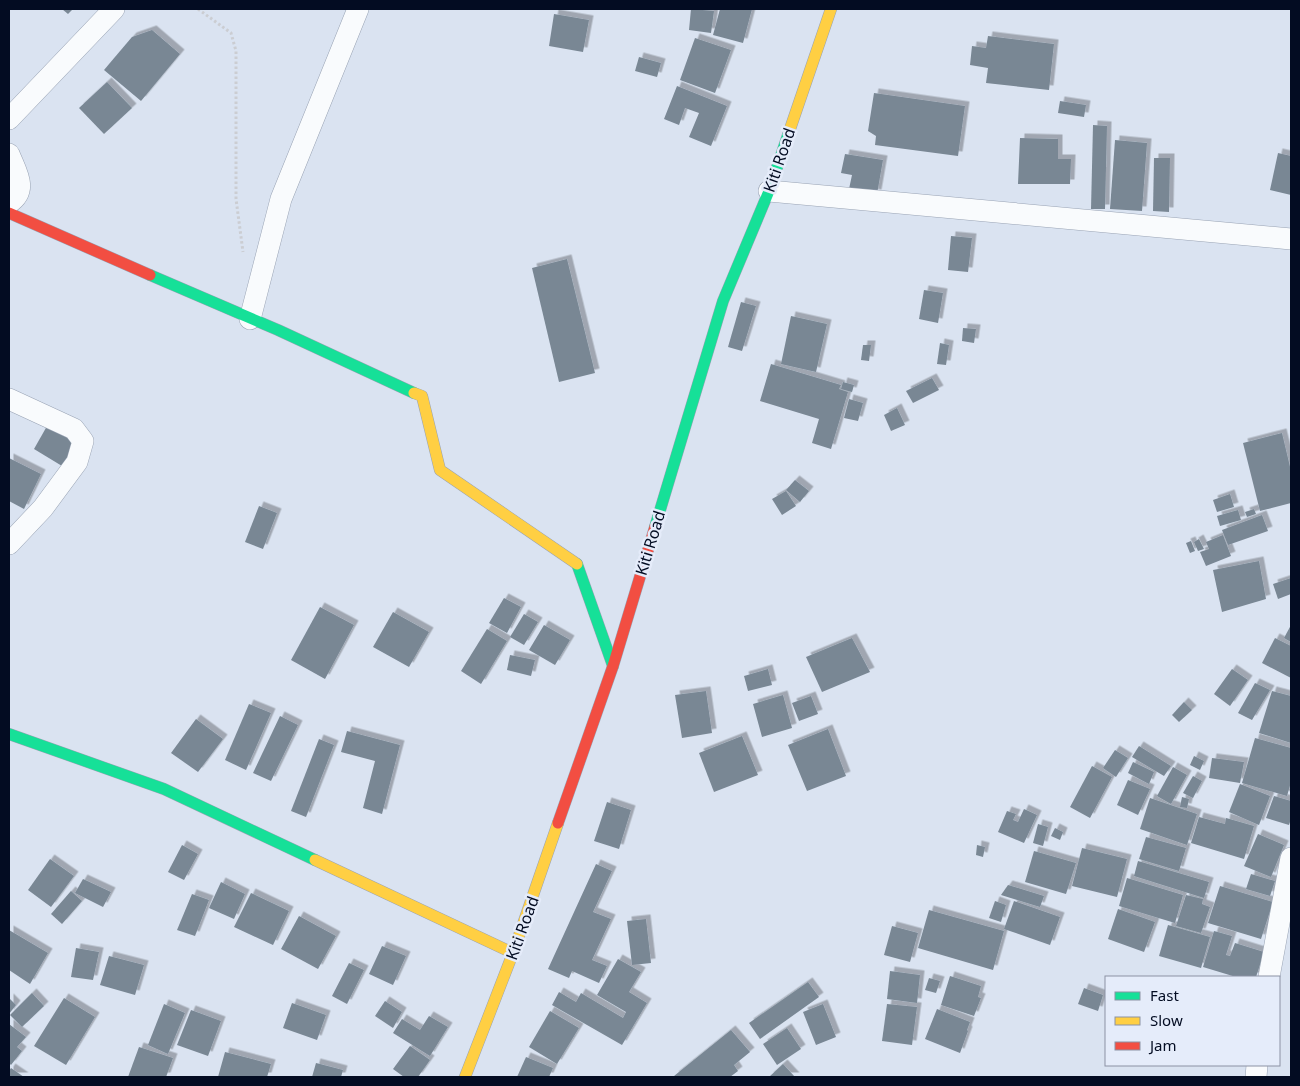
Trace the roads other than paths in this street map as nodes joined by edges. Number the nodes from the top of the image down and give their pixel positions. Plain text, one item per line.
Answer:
1 (114, 9) edge
2 (358, 9) edge
3 (831, 9) edge
4 (9, 119) edge
5 (9, 154) edge
6 (769, 191) junction
7 (9, 203) edge
8 (9, 213) edge
9 (1291, 239) edge
10 (250, 319) junction
11 (9, 399) edge
12 (9, 544) edge
13 (613, 666) junction
14 (9, 734) edge
15 (1291, 858) edge
16 (513, 953) junction
17 (1269, 976) edge
18 (465, 1077) edge

1 - 4 street
2 - 10 street
3 - 6 street, Kiti Road
5 - 7 street
6 - 9 street
6 - 13 street, Kiti Road
8 - 10 street
10 - 13 street
11 - 12 street
13 - 16 street, Kiti Road
14 - 16 street
15 - 17 street
16 - 18 street, Kiti Road

